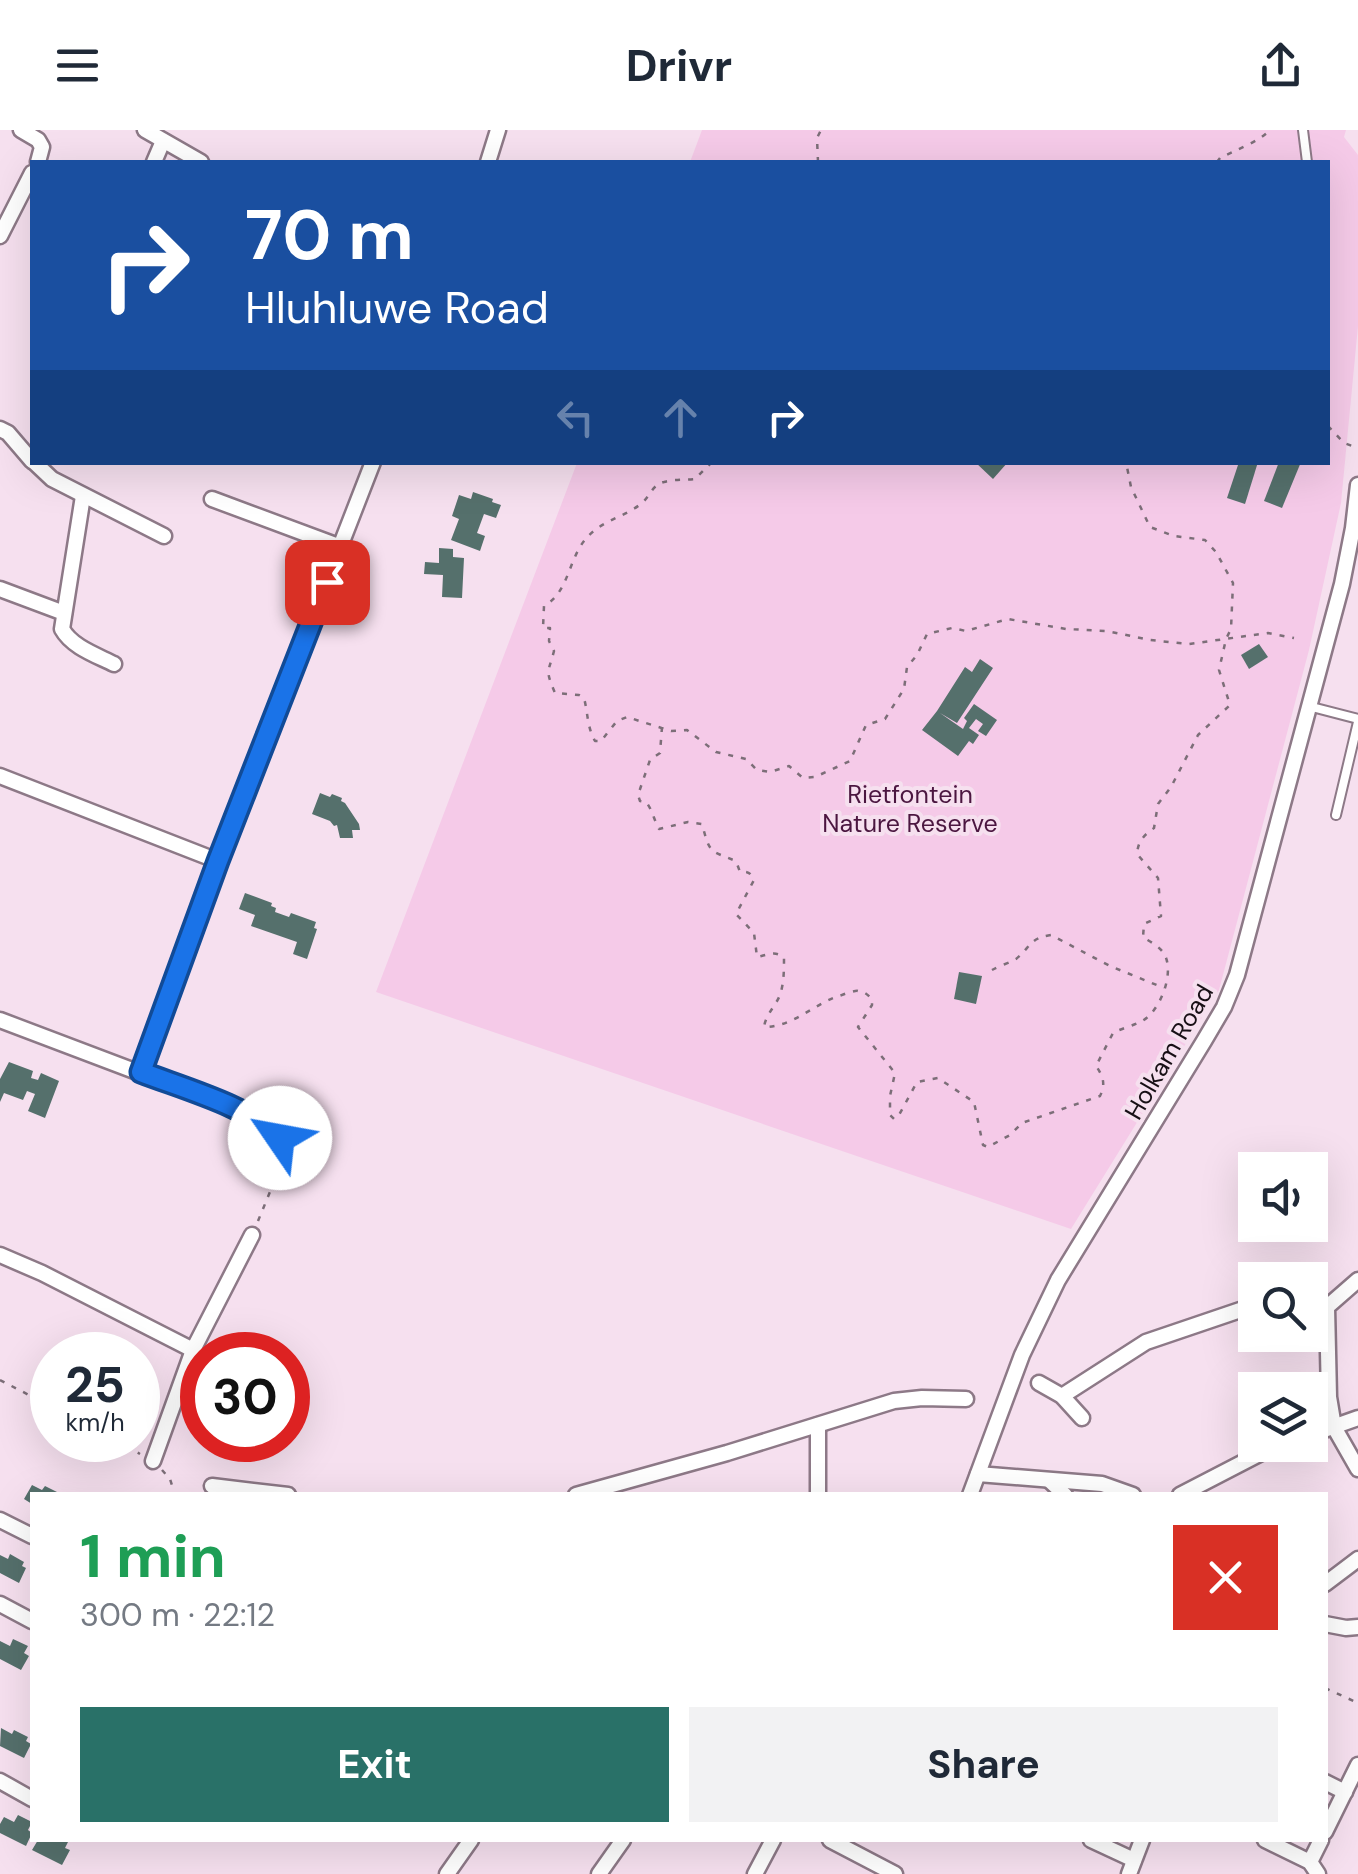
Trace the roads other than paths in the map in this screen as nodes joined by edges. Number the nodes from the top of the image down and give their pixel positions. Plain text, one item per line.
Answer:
1 (21, 130) edge
2 (144, 130) edge
3 (498, 130) edge
4 (1303, 130) edge
5 (163, 141) junction
6 (39, 160) edge
7 (155, 160) edge
8 (197, 160) edge
9 (489, 160) edge
10 (1307, 160) edge
11 (30, 178) edge
12 (0, 236) edge
13 (4, 431) edge
14 (30, 459) edge
15 (36, 465) edge
16 (372, 465) edge
17 (1358, 484) edge
18 (83, 496) junction
19 (212, 499) dead end
20 (164, 536) dead end
21 (341, 547) junction
22 (0, 589) edge
23 (64, 613) junction
24 (114, 664) dead end
25 (1308, 706) junction
26 (1358, 721) edge
27 (0, 776) edge
28 (1336, 814) dead end
29 (218, 861) junction
30 (0, 1020) edge
31 (141, 1072) junction
32 (280, 1138) road end
33 (252, 1235) road end
34 (0, 1256) edge
35 (1358, 1280) edge
36 (1328, 1306) edge
37 (1238, 1310) edge
38 (202, 1332) edge
39 (180, 1343) edge
40 (1328, 1352) edge
41 (1039, 1383) dead end
42 (180, 1386) edge
43 (1062, 1396) junction
44 (966, 1398) dead end
45 (1082, 1418) dead end
46 (1358, 1418) edge
47 (818, 1425) junction
48 (1334, 1427) junction
49 (1328, 1429) edge
50 (160, 1441) edge
51 (1242, 1462) edge
52 (1357, 1467) edge
53 (978, 1474) junction
54 (1050, 1481) junction
55 (212, 1486) dead end
56 (263, 1492) edge
57 (587, 1492) edge
58 (818, 1492) edge
59 (971, 1492) edge
60 (1062, 1492) edge
61 (1125, 1492) edge
62 (1186, 1492) edge
63 (0, 1520) edge
64 (30, 1535) edge
65 (1358, 1559) edge
66 (1328, 1582) edge
67 (0, 1604) edge
68 (30, 1619) edge
69 (1328, 1625) edge
70 (1358, 1627) edge
71 (1358, 1765) edge
72 (0, 1781) edge
73 (1328, 1784) edge
74 (1345, 1792) junction
75 (30, 1798) edge
76 (1328, 1826) edge
77 (470, 1842) edge
78 (622, 1842) edge
79 (772, 1842) edge
80 (834, 1842) edge
81 (1094, 1842) edge
82 (1141, 1842) edge
83 (1268, 1842) edge
84 (1320, 1842) edge
85 (1132, 1867) edge
86 (1314, 1868) edge
87 (446, 1874) edge
88 (599, 1874) edge
89 (755, 1874) edge
90 (895, 1874) edge

1 - 6 street
2 - 5 street
3 - 9 street
4 - 10 lane
5 - 7 street
5 - 8 street
11 - 12 street
13 - 14 street
15 - 18 street
16 - 21 street
17 - 25 street, Holkam Road
18 - 20 street
18 - 23 street
19 - 21 street
21 - 29 street
22 - 23 street
23 - 24 street
25 - 26 lane
25 - 53 street, Holkam Road
26 - 28 lane
27 - 29 street
29 - 31 street
30 - 31 street
31 - 32 street
33 - 38 street
34 - 39 street
35 - 36 street
37 - 43 street
40 - 48 street
41 - 43 street
42 - 50 street
43 - 45 street
44 - 47 street
46 - 48 street
47 - 57 street
47 - 58 street
48 - 49 street
48 - 52 street
51 - 62 street
53 - 54 street
53 - 59 street, Holkam Road
54 - 60 street
54 - 61 street
55 - 56 street
63 - 64 street
65 - 66 street
67 - 68 street
69 - 70 street
71 - 74 street
72 - 75 street
73 - 74 street
74 - 76 street
77 - 87 street
78 - 88 street
79 - 89 street
80 - 90 street
81 - 85 street
82 - 85 street
83 - 86 street
84 - 86 street

